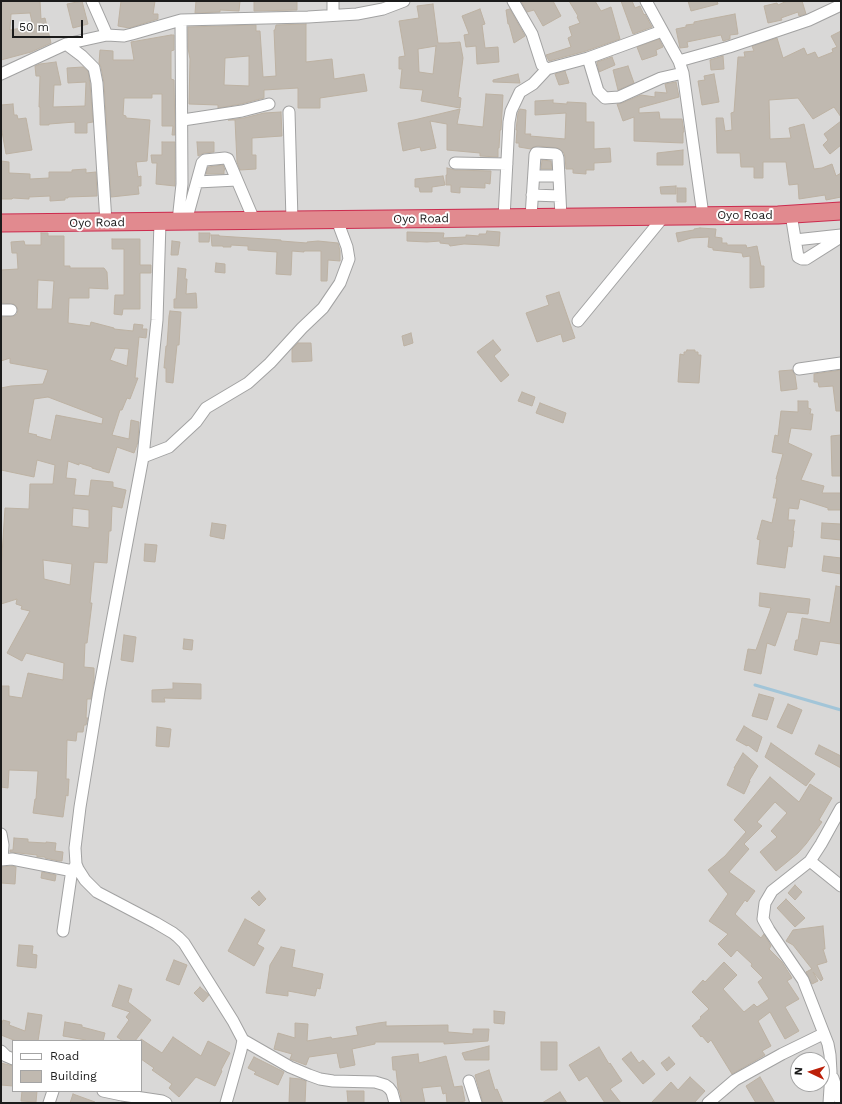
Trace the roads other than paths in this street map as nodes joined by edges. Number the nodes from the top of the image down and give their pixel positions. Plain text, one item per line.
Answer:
1 (92, 1) edge
2 (333, 1) edge
3 (404, 1) edge
4 (513, 1) edge
5 (646, 1) edge
6 (841, 5) edge
7 (333, 15) junction
8 (182, 20) junction
9 (662, 31) junction
10 (107, 35) junction
11 (66, 44) junction
12 (588, 58) junction
13 (680, 62) junction
14 (547, 69) junction
15 (683, 73) junction
16 (1, 74) edge
17 (269, 104) dead end
18 (289, 112) dead end
19 (183, 120) junction
20 (455, 163) dead end
21 (507, 164) junction
22 (534, 176) junction
23 (559, 176) junction
24 (237, 180) junction
25 (197, 182) junction
26 (532, 195) junction
27 (560, 196) junction
28 (841, 211) edge
29 (791, 214) junction
30 (703, 215) junction
31 (665, 216) junction
32 (531, 217) junction
33 (560, 217) junction
34 (504, 218) junction
35 (254, 220) junction
36 (292, 220) junction
37 (337, 220) junction
38 (182, 221) junction
39 (106, 222) junction
40 (160, 222) junction
41 (1, 223) edge
42 (841, 236) edge
43 (795, 240) junction
44 (578, 321) dead end
45 (841, 363) edge
46 (799, 369) dead end
47 (143, 457) junction
48 (841, 808) edge
49 (1, 834) edge
50 (2, 859) edge
51 (810, 861) junction
52 (74, 868) junction
53 (841, 886) edge
54 (63, 931) dead end
55 (823, 1034) junction
56 (242, 1040) junction
57 (1, 1051) edge
58 (12, 1059) edge
59 (831, 1072) junction
60 (469, 1081) dead end
61 (53, 1092) edge
62 (108, 1092) edge
63 (841, 1102) edge
64 (50, 1103) edge
65 (166, 1103) edge
66 (226, 1103) edge
67 (395, 1103) edge
68 (476, 1103) edge
69 (708, 1103) edge
70 (829, 1103) edge

1 - 10 street
2 - 7 street
3 - 7 street
4 - 14 street
5 - 9 street
6 - 13 street
7 - 8 street
8 - 10 street
8 - 19 street
9 - 12 street
9 - 13 street
10 - 11 street
11 - 16 street
11 - 39 street
12 - 14 street
12 - 15 street
13 - 15 street
14 - 21 street
15 - 30 street
17 - 19 street
18 - 36 street
19 - 38 street
20 - 21 street
21 - 34 street
22 - 23 street
22 - 23 street
22 - 26 street
23 - 27 street
24 - 25 street
24 - 25 street
24 - 35 street
25 - 38 street
26 - 27 street
26 - 32 street
27 - 33 street
28 - 29 highway, Oyo Road
29 - 30 highway, Oyo Road
29 - 43 street
30 - 31 highway, Oyo Road
31 - 33 highway, Oyo Road
31 - 44 street
32 - 33 highway, Oyo Road
32 - 34 highway, Oyo Road
34 - 37 highway, Oyo Road
35 - 36 highway, Oyo Road
35 - 38 highway, Oyo Road
36 - 37 highway, Oyo Road
37 - 47 street
38 - 40 highway, Oyo Road
39 - 40 highway, Oyo Road
39 - 41 highway, Oyo Road
40 - 47 street
42 - 43 street
42 - 43 street
45 - 46 street
47 - 52 street
48 - 51 street
49 - 50 street
50 - 52 street
51 - 53 street
51 - 55 street
52 - 54 street
52 - 56 street
55 - 59 street
55 - 69 street
56 - 66 street
56 - 67 street
57 - 58 street
59 - 63 street
59 - 70 street
60 - 68 street
61 - 64 street
62 - 65 street

